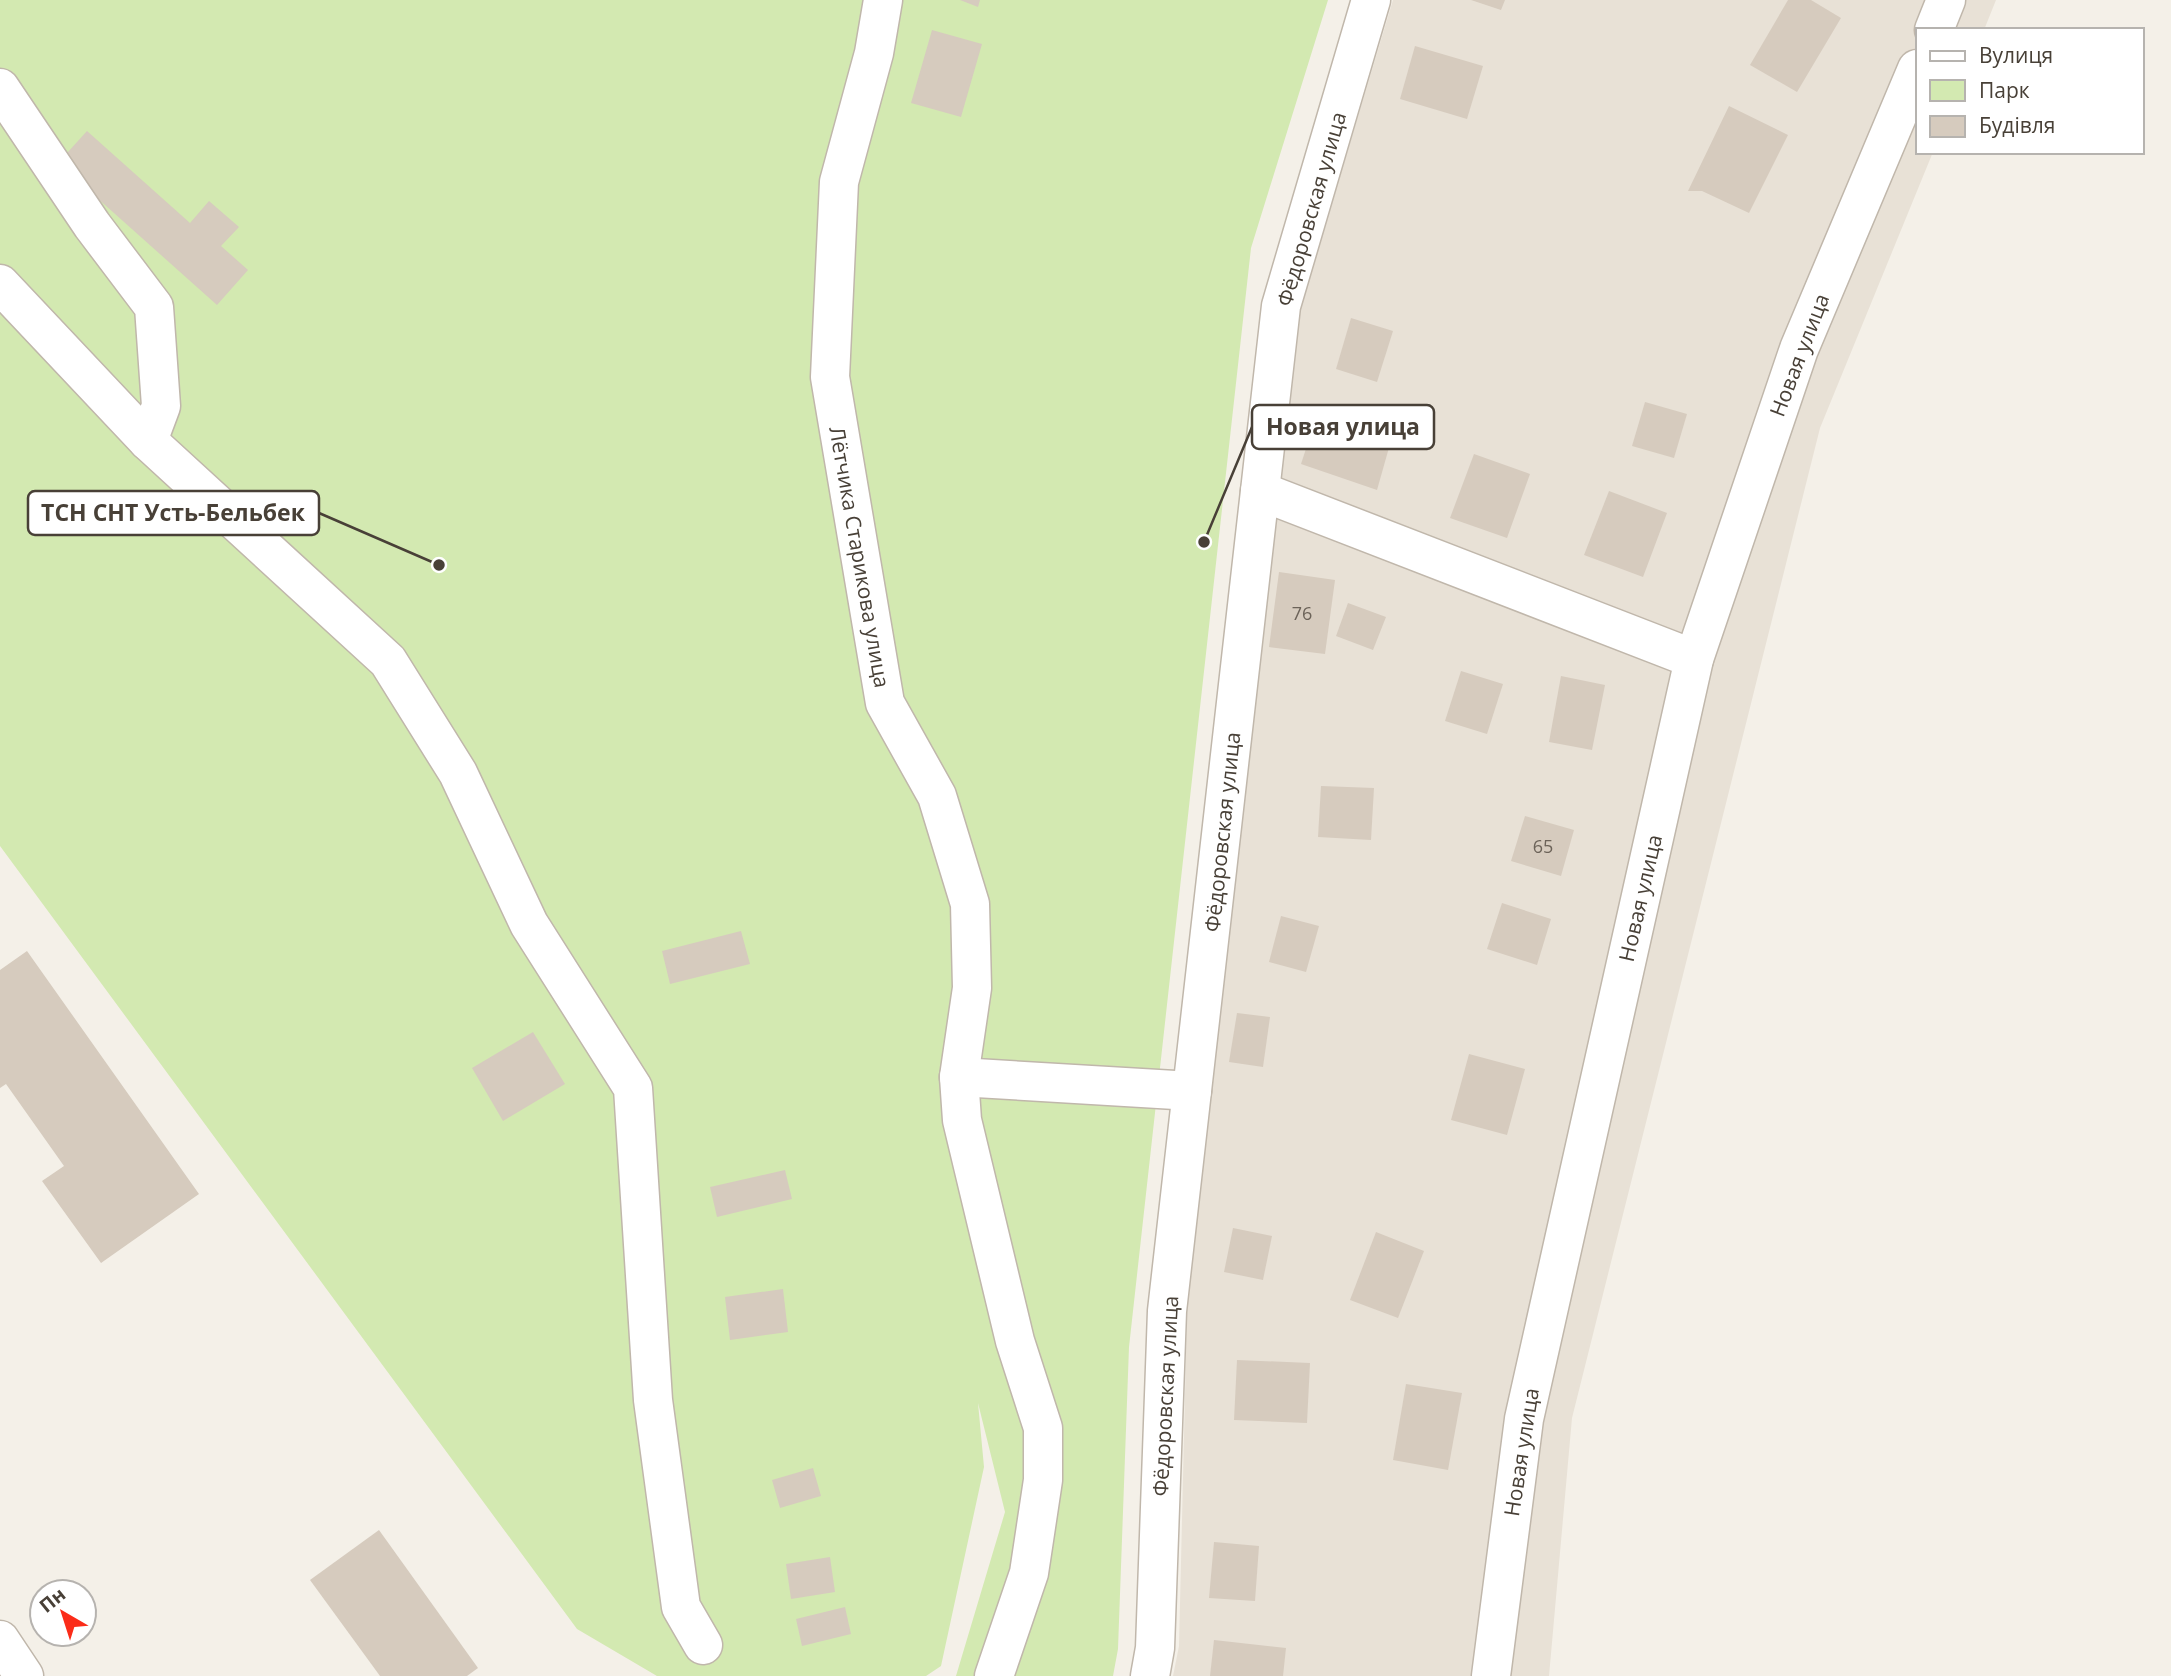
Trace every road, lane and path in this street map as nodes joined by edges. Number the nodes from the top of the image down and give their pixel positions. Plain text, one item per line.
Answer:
1 (883, 0) edge
2 (1371, 0) edge
3 (1946, 0) edge
4 (1935, 28) edge
5 (1916, 71) edge
6 (0, 88) edge
7 (0, 284) edge
8 (148, 442) junction
9 (1260, 491) junction
10 (1694, 659) junction
11 (959, 1077) junction
12 (1192, 1091) junction
13 (0, 1640) edge
14 (703, 1645) dead end
15 (23, 1676) edge
16 (994, 1676) edge
17 (1150, 1676) edge
18 (1491, 1676) edge

1 - 11 street, Лётчика Старикова улица
2 - 9 street, Фёдоровская улица
3 - 4 street
5 - 10 street, Новая улица
6 - 8 street
7 - 8 street
8 - 14 street
9 - 10 street
9 - 12 street, Фёдоровская улица
10 - 18 street, Новая улица
11 - 12 street
11 - 16 street, Лётчика Старикова улица
12 - 17 street, Фёдоровская улица
13 - 15 street

